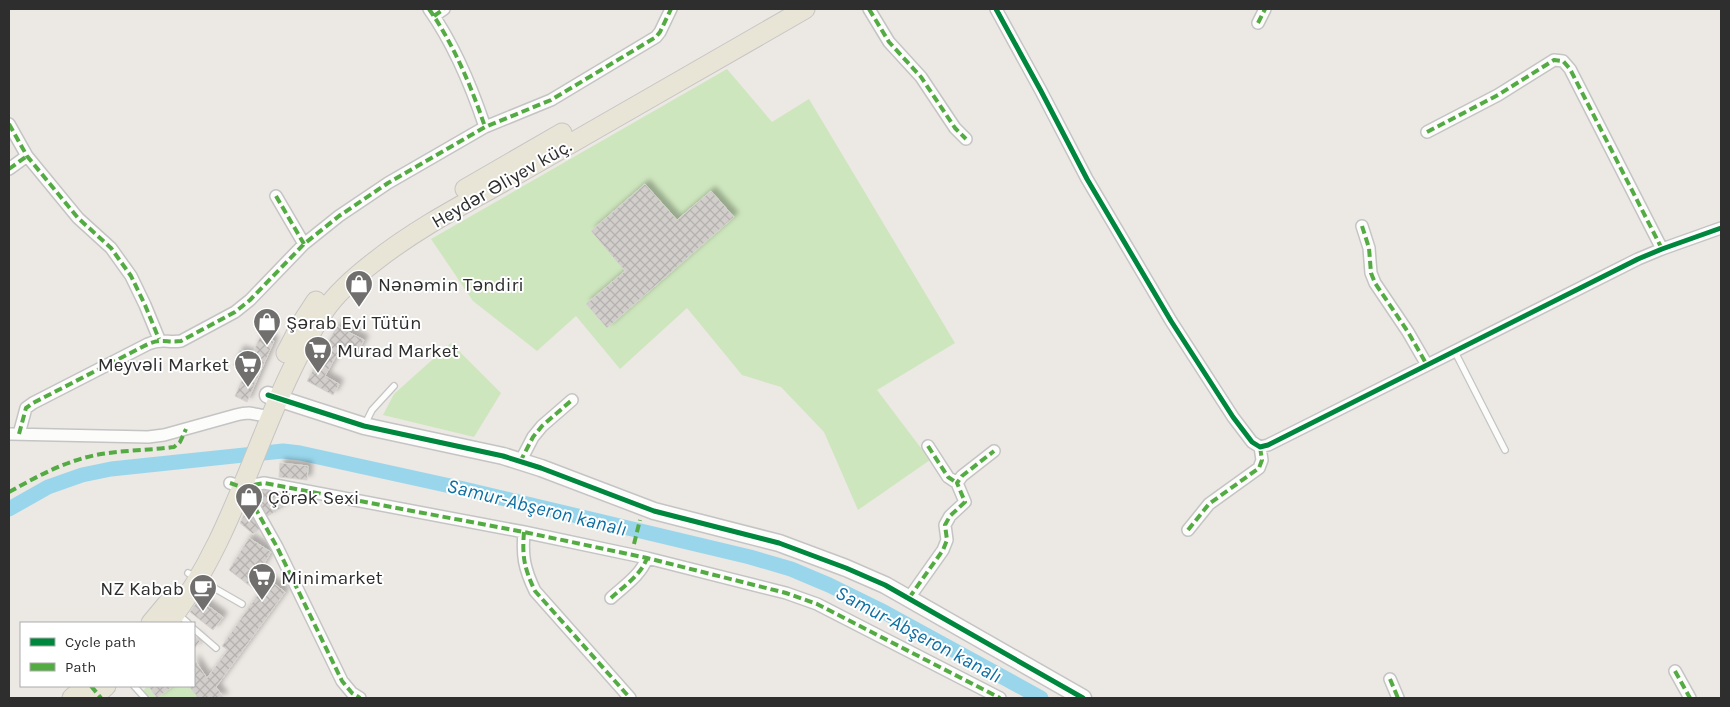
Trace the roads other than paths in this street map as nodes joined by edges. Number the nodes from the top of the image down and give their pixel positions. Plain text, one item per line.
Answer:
1 (444, 9) edge
2 (671, 9) edge
3 (779, 9) edge
4 (805, 9) edge
5 (869, 9) edge
6 (996, 9) edge
7 (1265, 9) edge
8 (432, 13) edge
9 (1258, 23) dead end
10 (9, 124) edge
11 (485, 127) junction
12 (1427, 132) dead end
13 (966, 139) dead end
14 (27, 156) junction
15 (9, 169) edge
16 (276, 196) dead end
17 (1362, 226) dead end
18 (1721, 228) edge
19 (304, 244) junction
20 (1662, 249) junction
21 (159, 340) junction
22 (1454, 352) junction
23 (1427, 365) junction
24 (394, 386) dead end
25 (572, 400) dead end
26 (267, 412) junction
27 (364, 426) junction
28 (14, 434) edge
29 (928, 446) dead end
30 (1260, 447) junction
31 (1505, 450) dead end
32 (994, 451) dead end
33 (520, 462) junction
34 (238, 482) junction
35 (957, 483) junction
36 (1188, 530) dead end
37 (524, 532) junction
38 (647, 558) junction
39 (193, 576) junction
40 (611, 598) dead end
41 (909, 598) junction
42 (242, 604) dead end
43 (177, 620) edge
44 (152, 622) edge
45 (195, 630) edge
46 (216, 648) dead end
47 (1675, 671) dead end
48 (1390, 679) dead end
49 (135, 687) edge
50 (96, 691) edge
51 (72, 698) edge
52 (145, 698) edge
53 (360, 698) edge
54 (630, 698) edge
55 (1000, 698) edge
56 (1083, 698) edge
57 (1398, 698) edge
58 (1690, 698) edge

1 - 8 street
2 - 11 street
3 - 26 main road, Heydər Əliyev küç.
4 - 26 main road, Heydər Əliyev küç.
5 - 13 street
6 - 30 street
7 - 9 street
8 - 11 street
10 - 14 street
11 - 19 street
12 - 20 street
14 - 15 street
14 - 21 street
16 - 19 street
17 - 23 street
18 - 20 street
19 - 21 street
20 - 22 street
21 - 28 street
22 - 23 street
22 - 31 lane
23 - 30 street
24 - 27 lane
25 - 33 street
26 - 27 street
26 - 28 street
26 - 34 main road
27 - 33 street
29 - 35 street
30 - 36 street
32 - 35 street
33 - 41 street
34 - 37 street
34 - 39 main road
34 - 53 street
35 - 41 street
37 - 38 street
37 - 54 street
38 - 40 street
38 - 55 street
39 - 42 lane
39 - 43 main road
39 - 44 main road
41 - 56 street
45 - 46 lane
47 - 58 street
48 - 57 street
49 - 52 lane
50 - 51 main road

